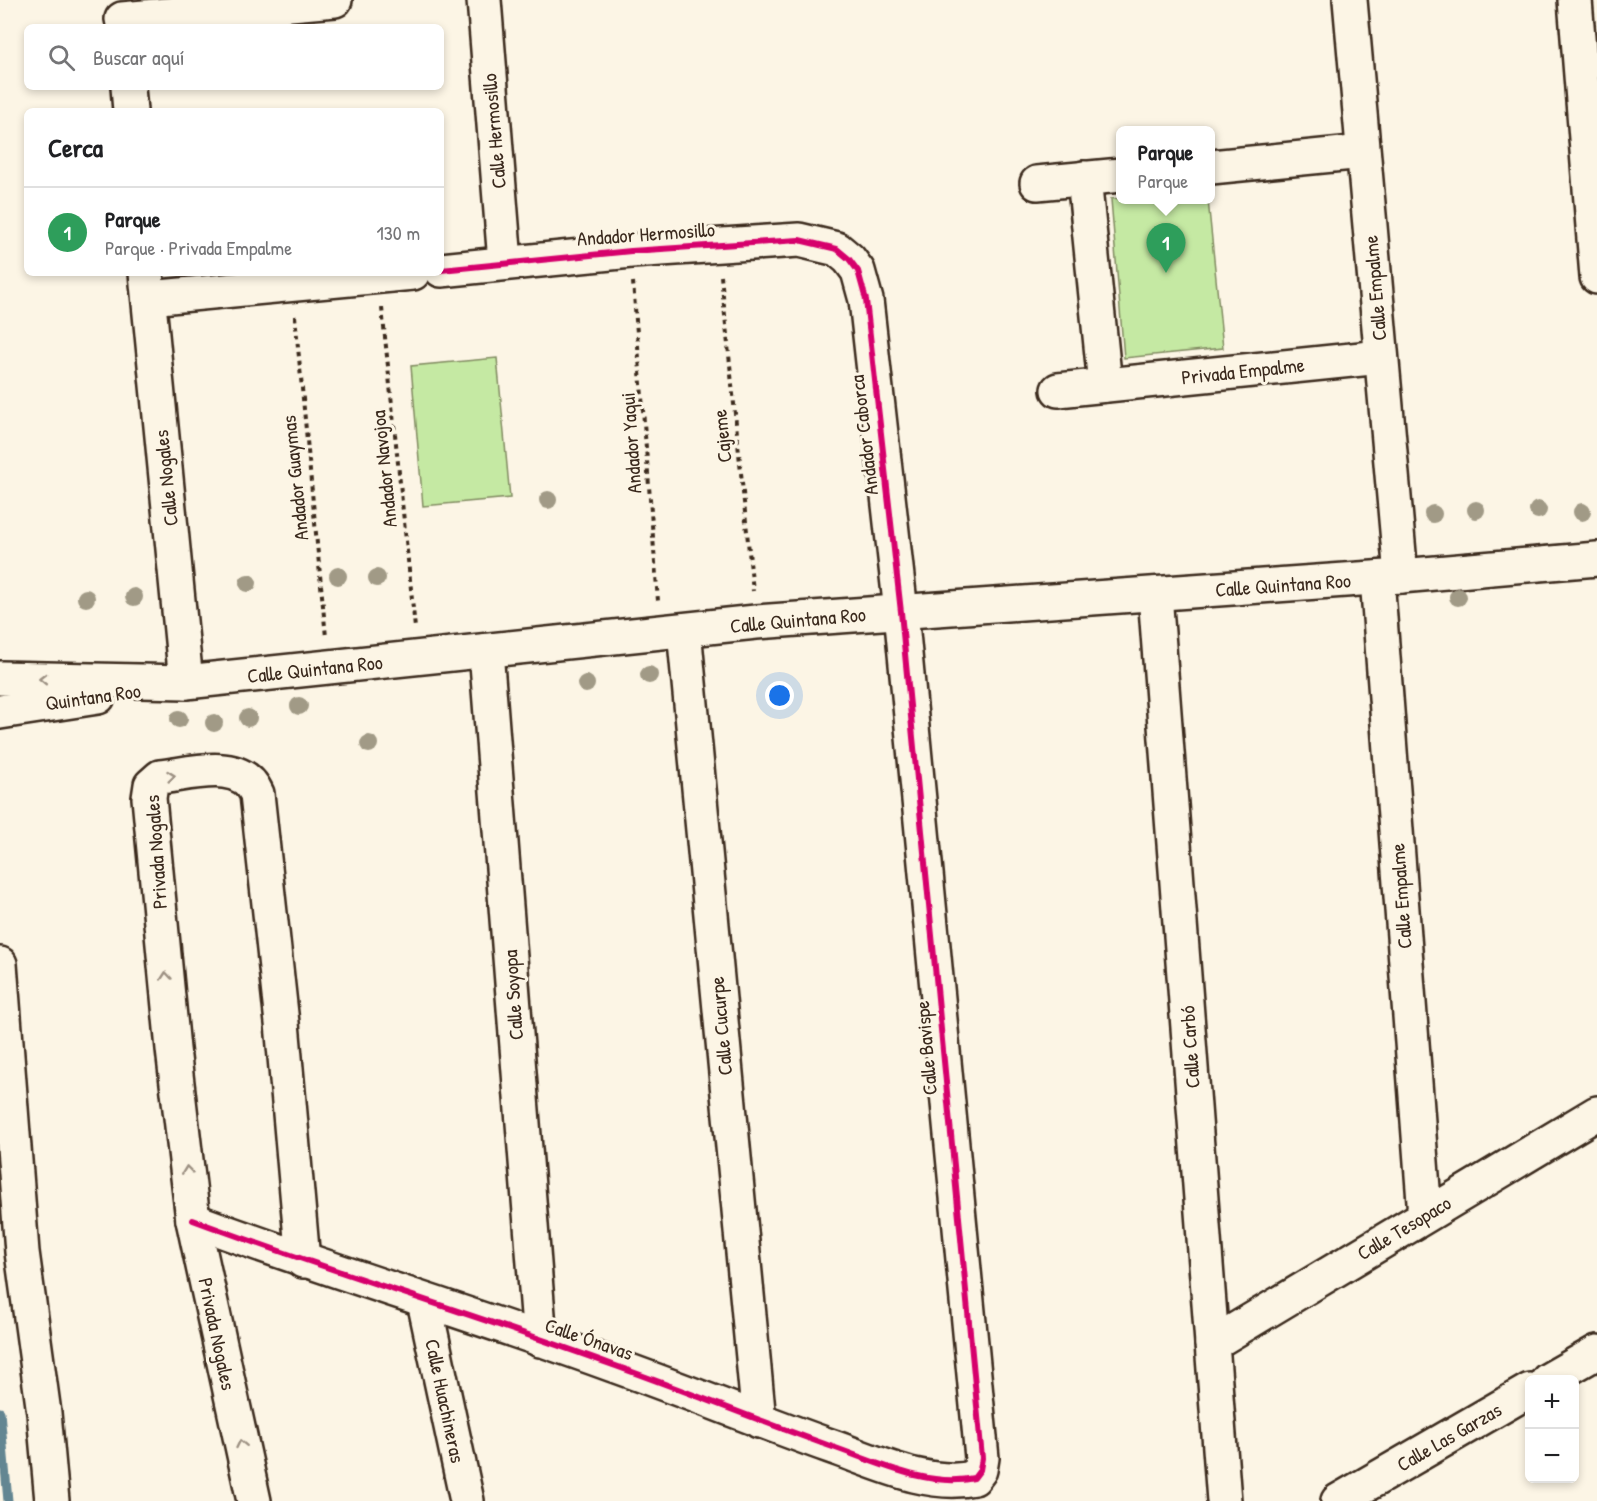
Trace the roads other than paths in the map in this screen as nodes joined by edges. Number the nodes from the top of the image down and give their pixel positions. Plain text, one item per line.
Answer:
1 (334, 0) edge
2 (484, 0) edge
3 (1350, 0) edge
4 (1575, 0) edge
5 (121, 15) edge
6 (128, 90) edge
7 (130, 108) edge
8 (1363, 152) junction
9 (1215, 166) edge
10 (1116, 175) edge
11 (1084, 178) junction
12 (1037, 183) dead end
13 (849, 259) joint
14 (505, 262) junction
15 (444, 270) edge
16 (388, 276) edge
17 (1597, 277) edge
18 (147, 286) edge
19 (1381, 357) junction
20 (1105, 385) junction
21 (1058, 390) dead end
22 (1597, 559) edge
23 (1389, 577) junction
24 (1155, 594) junction
25 (901, 612) junction
26 (672, 631) junction
27 (486, 651) junction
28 (0, 678) edge
29 (186, 682) junction
30 (0, 712) edge
31 (0, 964) edge
32 (1597, 1113) edge
33 (1425, 1215) junction
34 (193, 1220) junction
35 (303, 1261) junction
36 (424, 1301) junction
37 (540, 1340) junction
38 (1212, 1344) junction
39 (1597, 1352) edge
40 (1557, 1375) edge
41 (1525, 1393) edge
42 (759, 1421) junction
43 (974, 1479) joint
44 (52, 1501) edge
45 (254, 1501) edge
46 (466, 1501) edge
47 (1224, 1501) edge
48 (1338, 1501) edge

1 - 5 street
2 - 14 street, Calle Hermosillo
3 - 8 street, Calle Empalme
4 - 17 street
6 - 7 street
8 - 9 street
8 - 19 street, Calle Empalme
10 - 11 street
11 - 12 street
11 - 20 street
13 - 14 street, Andador Hermosillo
13 - 25 street, Andador Caborca
14 - 15 street, Andador Hermosillo
16 - 18 street
18 - 29 street, Calle Nogales
19 - 20 street, Privada Empalme
19 - 23 street, Calle Empalme
20 - 21 street, Privada Empalme
22 - 23 street, Calle Quintana Roo
23 - 24 street, Calle Quintana Roo
23 - 33 street, Calle Empalme
24 - 25 street, Calle Quintana Roo
24 - 38 street, Calle Carbó
25 - 26 street, Calle Quintana Roo
25 - 43 street, Calle Bavispe
26 - 27 street, Calle Quintana Roo
26 - 42 street, Calle Cucurpe
27 - 29 street, Calle Quintana Roo
27 - 37 street, Calle Soyopa
29 -> 28 street, Calle Quintana Roo
29 - 30 street, Quintana Roo
31 - 44 street
32 - 33 street, Calle Tesopaco
33 - 38 street, Calle Tesopaco
34 - 35 street, Calle Ónavas
34 -> 35 street, Privada Nogales
45 -> 34 street, Privada Nogales
35 - 36 street, Calle Ónavas
36 - 37 street, Calle Ónavas
36 - 46 street, Calle Huachineras
37 - 42 street, Calle Ónavas
38 - 47 street, Calle Carbó
39 - 40 street
41 - 48 street, Calle Las Garzas
42 - 43 street, Calle Ónavas

